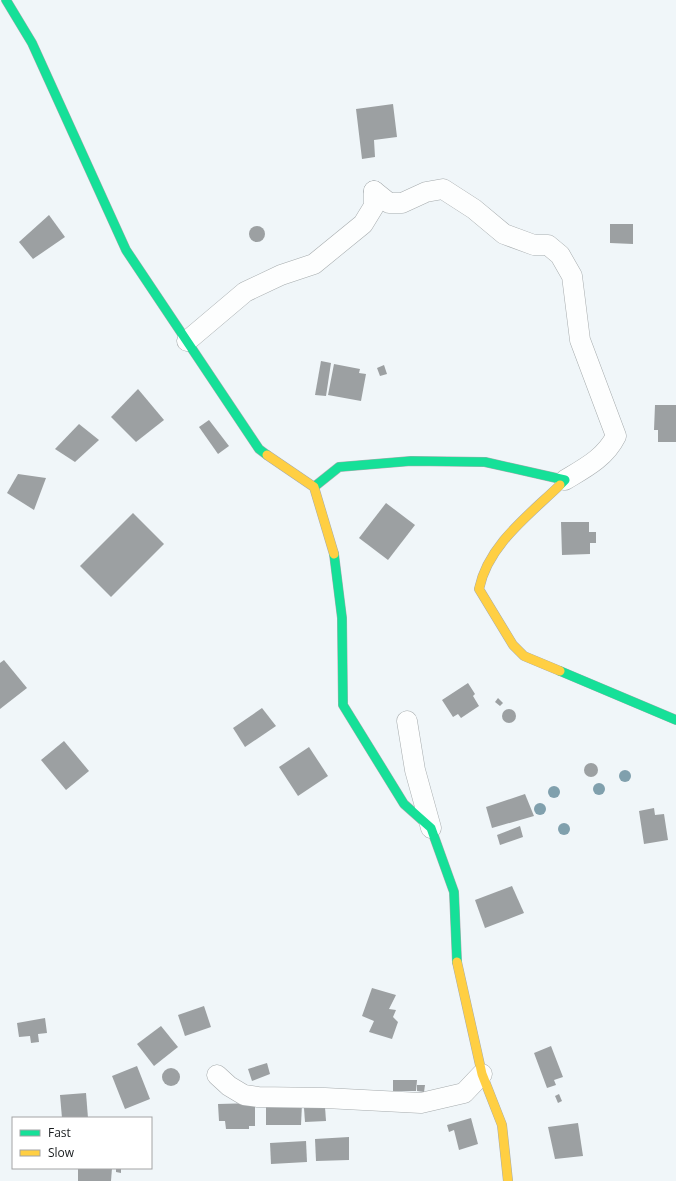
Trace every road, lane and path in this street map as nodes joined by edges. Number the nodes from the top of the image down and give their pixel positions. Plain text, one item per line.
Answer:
1 (6, 0) edge
2 (187, 341) junction
3 (565, 480) junction
4 (314, 487) junction
5 (676, 720) edge
6 (407, 721) dead end
7 (431, 828) junction
8 (482, 1074) junction
9 (217, 1075) dead end
10 (508, 1181) edge

1 - 2 street
2 - 3 street
2 - 4 street
3 - 4 street
3 - 5 street
4 - 7 street
6 - 7 street
7 - 8 street
8 - 9 street
8 - 10 street

